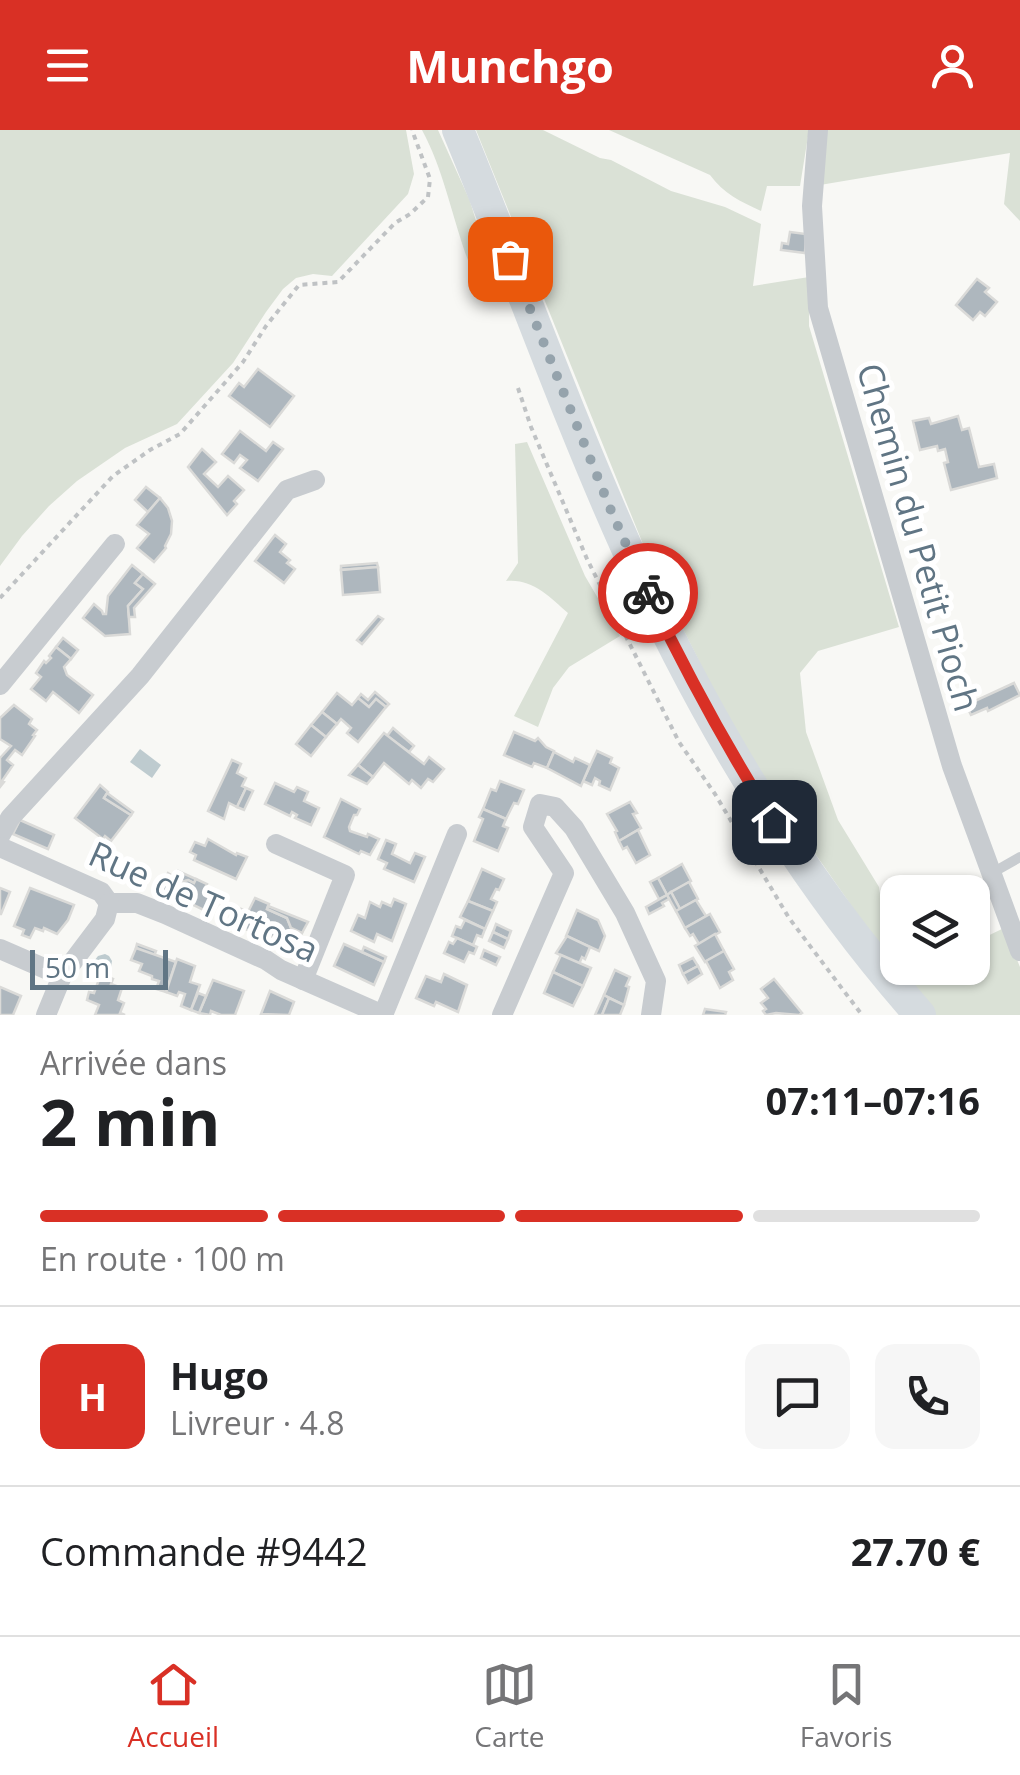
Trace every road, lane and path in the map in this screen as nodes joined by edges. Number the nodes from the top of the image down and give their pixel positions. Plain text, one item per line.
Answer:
1 (412, 130) edge
2 (458, 130) edge
3 (818, 130) edge
4 (518, 388) dead end
5 (315, 480) dead end
6 (115, 544) dead end
7 (0, 598) edge
8 (0, 685) edge
9 (458, 834) dead end
10 (0, 836) edge
11 (276, 844) dead end
12 (0, 847) edge
13 (1020, 857) edge
14 (991, 874) junction
15 (110, 903) junction
16 (0, 950) edge
17 (1020, 951) edge
18 (62, 976) junction
19 (303, 980) junction
20 (46, 1015) edge
21 (383, 1015) edge
22 (502, 1015) edge
23 (651, 1015) edge
24 (862, 1015) edge
25 (920, 1015) edge

1 - 7 path
2 - 25 highway
3 - 14 street, Chemin du Petit Pioch
4 - 24 path
5 - 10 street
6 - 8 street
9 - 21 street
11 - 19 street
12 - 15 street, Rue de Tortosa
13 - 14 lane
14 - 17 street, Chemin du Petit Pioch
15 - 18 street
15 - 19 street, Rue de Tortosa
16 - 18 street
18 - 20 street
19 - 21 street, Rue de Tortosa
22 - 23 street

